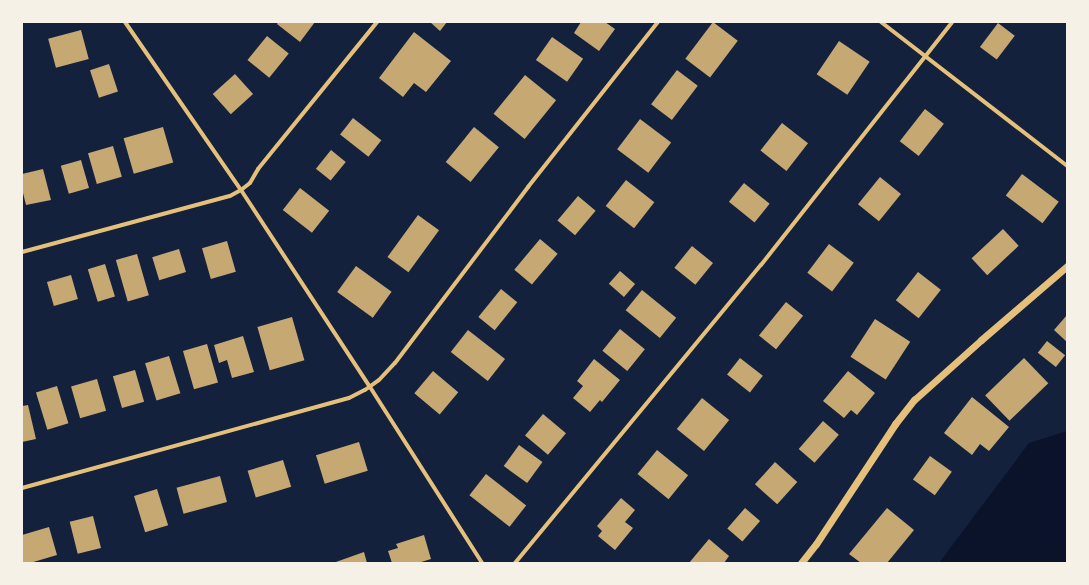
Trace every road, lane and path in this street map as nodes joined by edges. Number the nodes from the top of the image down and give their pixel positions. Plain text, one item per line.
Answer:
1 (125, 22) edge
2 (377, 22) edge
3 (658, 22) edge
4 (881, 22) edge
5 (952, 22) edge
6 (926, 56) junction
7 (1067, 166) edge
8 (242, 190) junction
9 (22, 252) edge
10 (1067, 266) edge
11 (370, 387) junction
12 (22, 488) edge
13 (482, 563) edge
14 (515, 563) edge
15 (801, 563) edge

1 - 8 street
2 - 8 street
3 - 11 street
4 - 6 street
5 - 6 street
6 - 7 street
6 - 14 street
8 - 9 street
8 - 11 street
10 - 15 street
11 - 12 street
11 - 13 street

